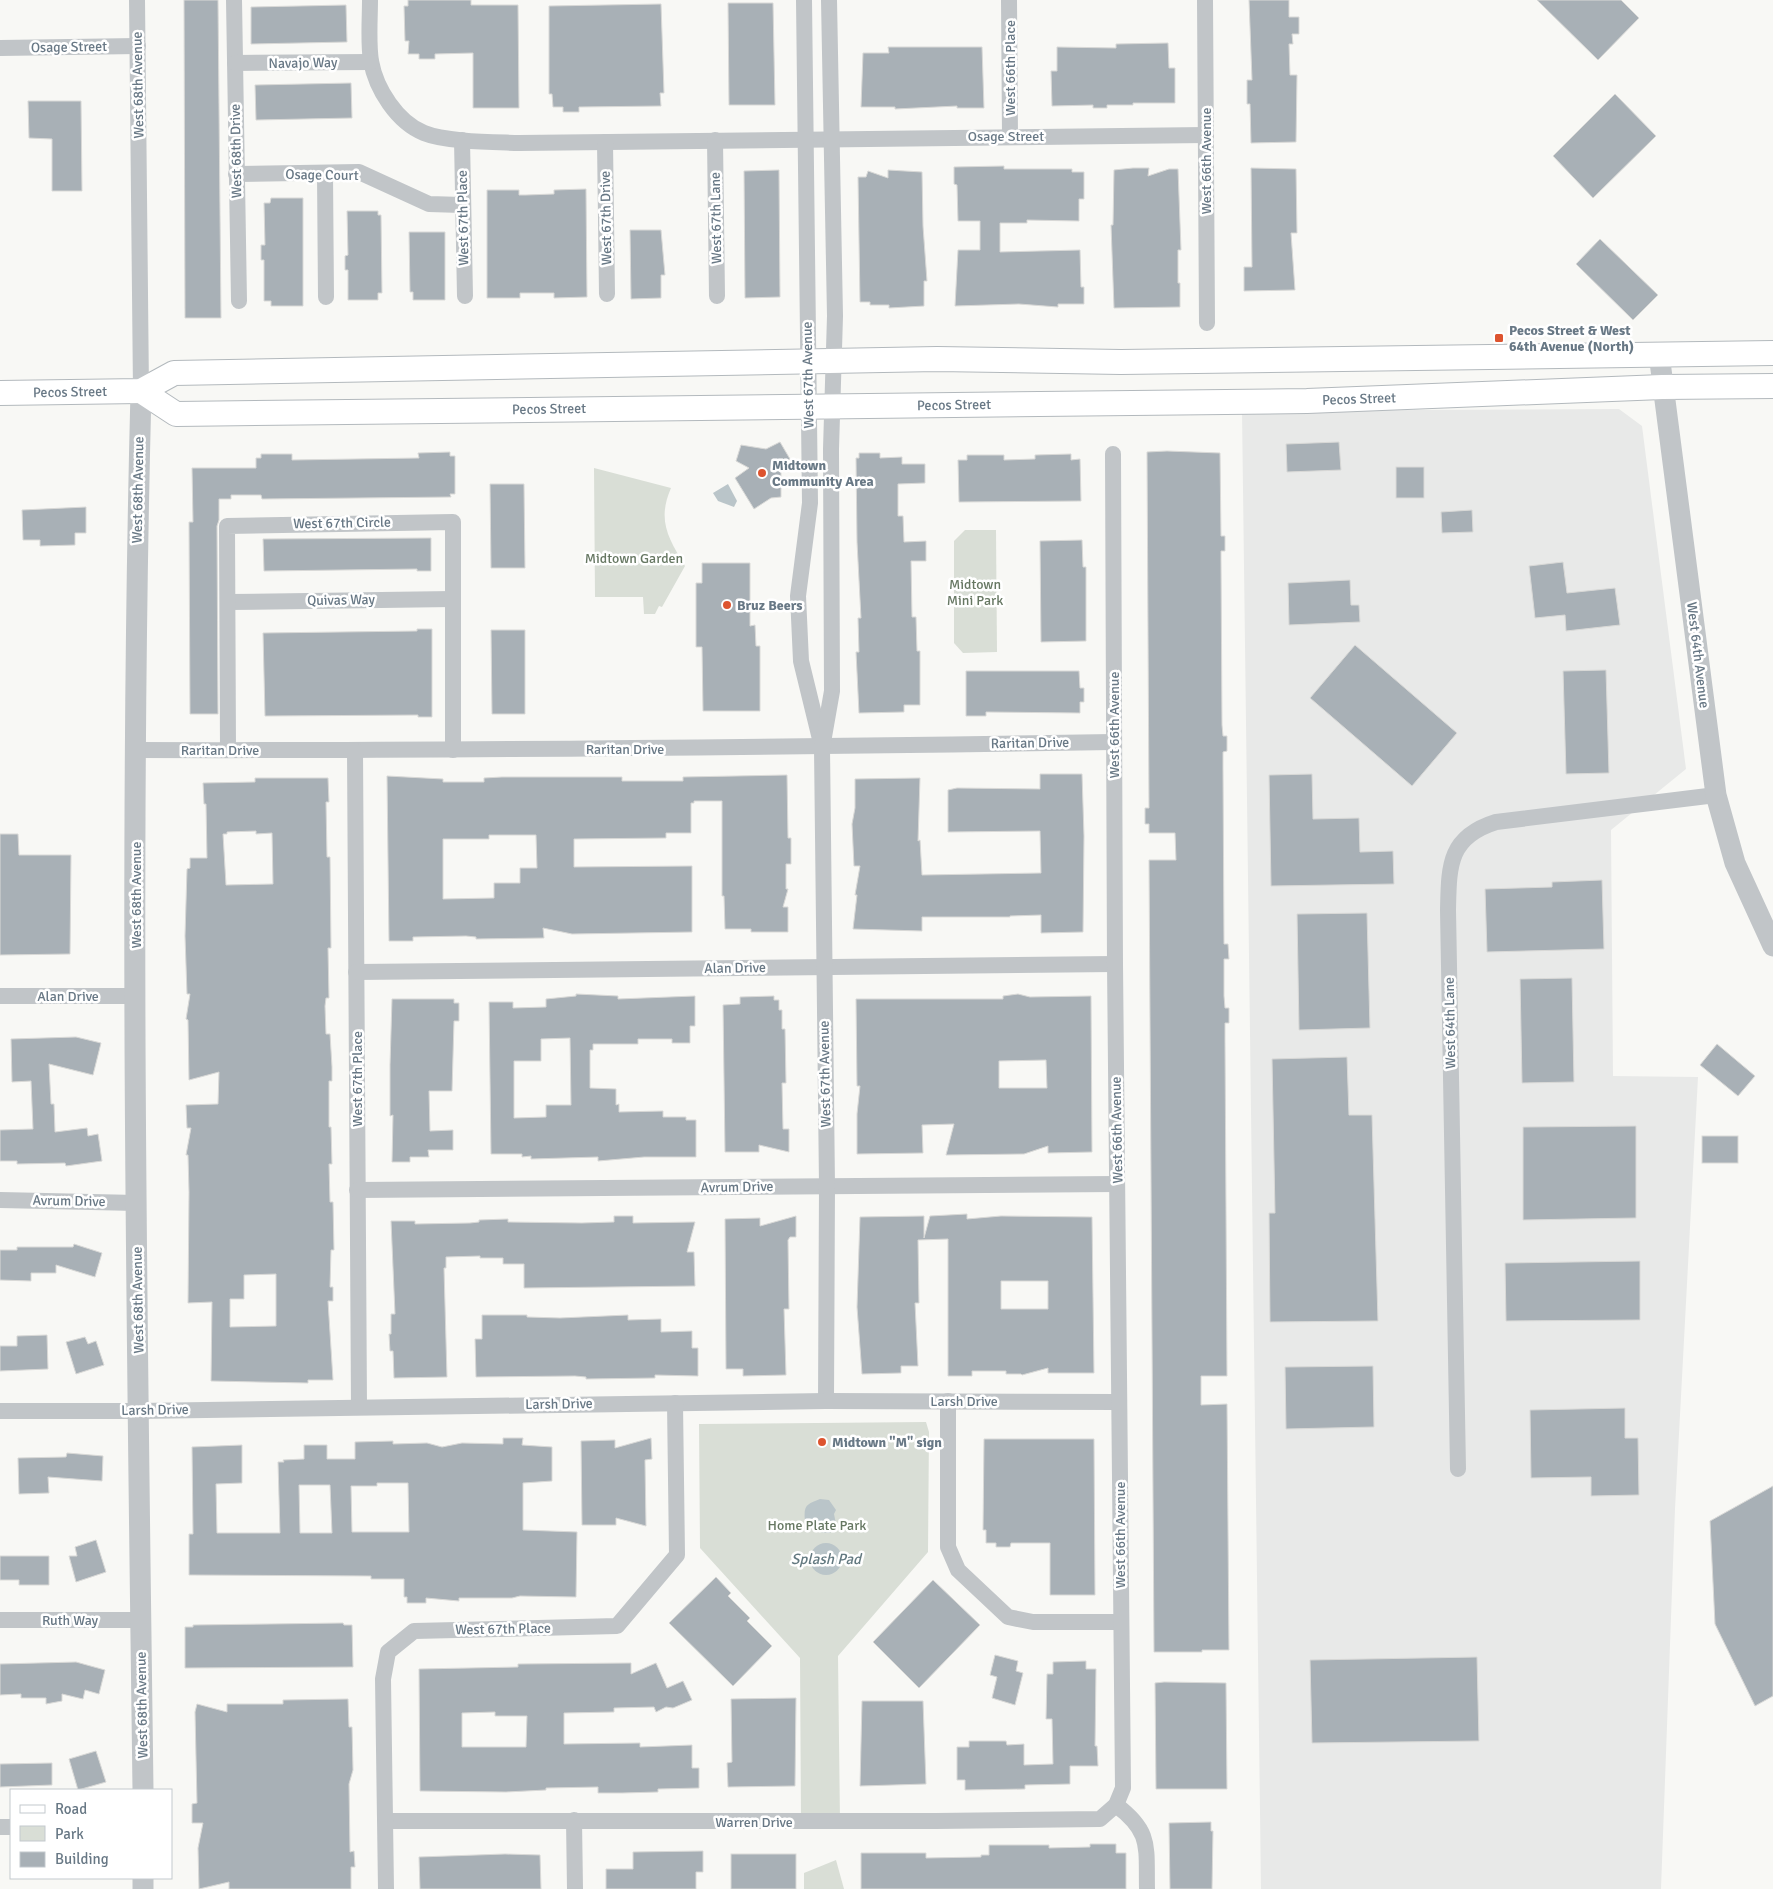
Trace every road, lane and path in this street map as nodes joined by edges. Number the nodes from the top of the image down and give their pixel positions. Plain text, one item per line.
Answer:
1 (137, 0) edge
2 (234, 0) edge
3 (370, 0) edge
4 (804, 0) edge
5 (829, 0) edge
6 (1009, 0) edge
7 (1205, 0) edge
8 (138, 46) junction
9 (0, 48) edge
10 (371, 62) junction
11 (235, 63) junction
12 (1206, 135) junction
13 (1010, 136) junction
14 (805, 138) junction
15 (832, 138) junction
16 (462, 140) junction
17 (715, 140) junction
18 (605, 142) junction
19 (236, 174) junction
20 (325, 174) junction
21 (462, 205) junction
22 (607, 294) dead end
23 (465, 296) dead end
24 (717, 296) dead end
25 (326, 297) dead end
26 (239, 301) dead end
27 (1207, 323) dead end
28 (1773, 353) edge
29 (1659, 354) junction
30 (834, 360) junction
31 (808, 361) junction
32 (1773, 386) edge
33 (1662, 387) junction
34 (141, 392) junction
35 (0, 394) edge
36 (809, 407) junction
37 (832, 407) junction
38 (1113, 454) dead end
39 (453, 599) junction
40 (229, 602) junction
41 (1113, 742) junction
42 (822, 748) junction
43 (136, 750) junction
44 (228, 750) junction
45 (453, 750) junction
46 (355, 751) junction
47 (1716, 794) junction
48 (1773, 946) edge
49 (1114, 964) junction
50 (823, 967) junction
51 (356, 972) junction
52 (0, 996) edge
53 (136, 996) junction
54 (1117, 1184) junction
55 (827, 1186) junction
56 (358, 1190) junction
57 (0, 1200) edge
58 (137, 1203) junction
59 (826, 1401) junction
60 (948, 1401) junction
61 (675, 1402) junction
62 (1119, 1402) junction
63 (359, 1407) junction
64 (0, 1411) edge
65 (139, 1411) junction
66 (1458, 1469) dead end
67 (0, 1620) edge
68 (141, 1620) junction
69 (1120, 1622) junction
70 (143, 1789) edge
71 (1116, 1805) junction
72 (574, 1820) junction
73 (386, 1821) junction
74 (386, 1889) edge
75 (575, 1889) edge
76 (1147, 1889) edge

1 - 8 street, West 68th Avenue
2 - 11 street, West 68th Drive
3 - 10 street
4 - 14 street, West 67th Avenue
5 - 15 street, West 67th Avenue
6 - 13 street, West 66th Place
7 - 12 street, West 66th Avenue
8 - 9 street, Osage Street
8 - 34 street, West 68th Avenue
10 - 11 street, Navajo Way
10 - 16 street, Osage Street
11 - 19 street, West 68th Drive
12 - 13 street, Osage Street
12 - 27 street, West 66th Avenue
13 - 15 street, Osage Street
14 - 15 street, Osage Street
14 - 17 street, Osage Street
14 - 31 street, West 67th Avenue
15 - 30 street, West 67th Avenue
16 - 18 street, Osage Street
16 - 21 street, West 67th Place
17 - 18 street, Osage Street
17 - 24 street, West 67th Lane
18 - 22 street, West 67th Drive
19 - 20 street, Osage Court
19 - 26 street, West 68th Drive
20 - 21 street, Osage Court
20 - 25 street
21 - 23 street, West 67th Place
28 - 29 main road, Pecos Street
29 - 30 main road, Pecos Street
29 - 33 street, West 64th Avenue
30 - 31 main road, Pecos Street
30 - 37 street, West 67th Avenue
31 - 34 main road, Pecos Street
31 - 36 street, West 67th Avenue
32 - 33 main road, Pecos Street
33 - 37 main road, Pecos Street
33 - 47 street, West 64th Avenue
34 - 35 main road, Pecos Street
34 - 36 main road, Pecos Street
34 - 43 street, West 68th Avenue
36 - 37 main road, Pecos Street
36 - 42 street, West 67th Avenue
37 - 42 street, West 67th Avenue
38 - 41 street, West 66th Avenue
39 - 40 street, Quivas Way
39 - 40 street, West 67th Circle
39 - 45 street, West 67th Circle
40 - 44 street, West 67th Circle
41 - 42 street, Raritan Drive
41 - 49 street, West 66th Avenue
42 - 45 street, Raritan Drive
42 - 50 street, West 67th Avenue
43 - 44 street, Raritan Drive
43 - 53 street, West 68th Avenue
44 - 46 street, Raritan Drive
45 - 46 street, Raritan Drive
46 - 51 street, West 67th Place
47 - 48 street, West 64th Avenue
47 - 66 street, West 64th Lane
49 - 50 street, Alan Drive
49 - 54 street, West 66th Avenue
50 - 51 street, Alan Drive
50 - 55 street, West 67th Avenue
51 - 56 street, West 67th Place
52 - 53 street, Alan Drive
53 - 58 street, West 68th Avenue
54 - 55 street, Avrum Drive
54 - 62 street, West 66th Avenue
55 - 56 street, Avrum Drive
55 - 59 street, West 67th Avenue
56 - 63 street, West 67th Place
57 - 58 street, Avrum Drive
58 - 65 street, West 68th Avenue
59 - 60 street, Larsh Drive
59 - 61 street, Larsh Drive
60 - 62 street, Larsh Drive
60 - 69 street
61 - 63 street, Larsh Drive
61 - 73 street, West 67th Place
62 - 69 street, West 66th Avenue
63 - 65 street, Larsh Drive
64 - 65 street, Larsh Drive
65 - 68 street, West 68th Avenue
67 - 68 street, Ruth Way
68 - 70 street, West 68th Avenue
69 - 71 street, West 66th Avenue
71 - 72 street, Warren Drive
71 - 76 street
72 - 73 street, Warren Drive
72 - 75 street
73 - 74 street, West 67th Place

